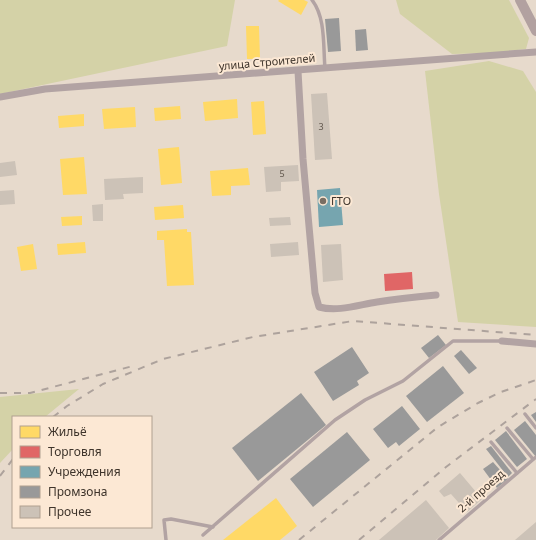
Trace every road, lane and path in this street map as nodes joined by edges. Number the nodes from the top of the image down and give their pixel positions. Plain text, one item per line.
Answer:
1 (312, 0) edge
2 (520, 0) edge
3 (536, 31) edge
4 (536, 52) edge
5 (325, 68) junction
6 (298, 71) junction
7 (0, 97) edge
8 (436, 295) dead end
9 (502, 341) joint
10 (536, 344) edge
11 (526, 414) dead end
12 (507, 428) dead end
13 (536, 428) edge
14 (491, 442) dead end
15 (534, 458) edge
16 (517, 473) junction
17 (213, 527) junction
18 (204, 535) dead end
19 (166, 540) edge
20 (439, 540) edge

1 - 5 lane
2 - 3 street
4 - 5 street, улица Строителей
5 - 6 street, улица Строителей
6 - 7 street, улица Строителей
6 - 8 street
9 - 10 street
9 - 17 lane
11 - 13 lane
12 - 15 lane
14 - 16 lane
15 - 16 lane, 2-й проезд
16 - 20 lane, 2-й проезд
17 - 18 lane
17 - 19 lane

